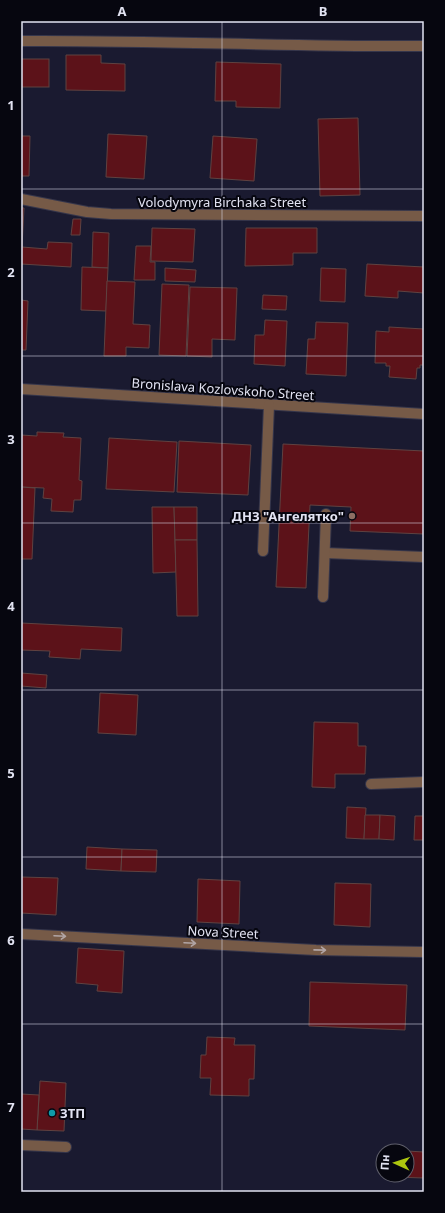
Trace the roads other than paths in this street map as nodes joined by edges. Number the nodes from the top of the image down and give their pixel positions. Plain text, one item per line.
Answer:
1 (21, 41) edge
2 (424, 46) edge
3 (21, 199) edge
4 (424, 216) edge
5 (21, 389) edge
6 (269, 404) junction
7 (424, 414) edge
8 (326, 514) dead end
9 (263, 551) dead end
10 (325, 553) junction
11 (424, 557) edge
12 (323, 597) dead end
13 (424, 782) edge
14 (371, 784) dead end
15 (21, 934) edge
16 (424, 952) edge
17 (21, 1145) edge
18 (66, 1147) dead end

1 - 2 street
3 - 4 street, Volodymyra Birchaka Street
5 - 6 street, Bronislava Kozlovskoho Street
6 - 7 street, Bronislava Kozlovskoho Street
6 - 9 street
8 - 10 street
10 - 11 street
10 - 12 street
13 - 14 street
15 -> 16 street, Nova Street
17 - 18 street

